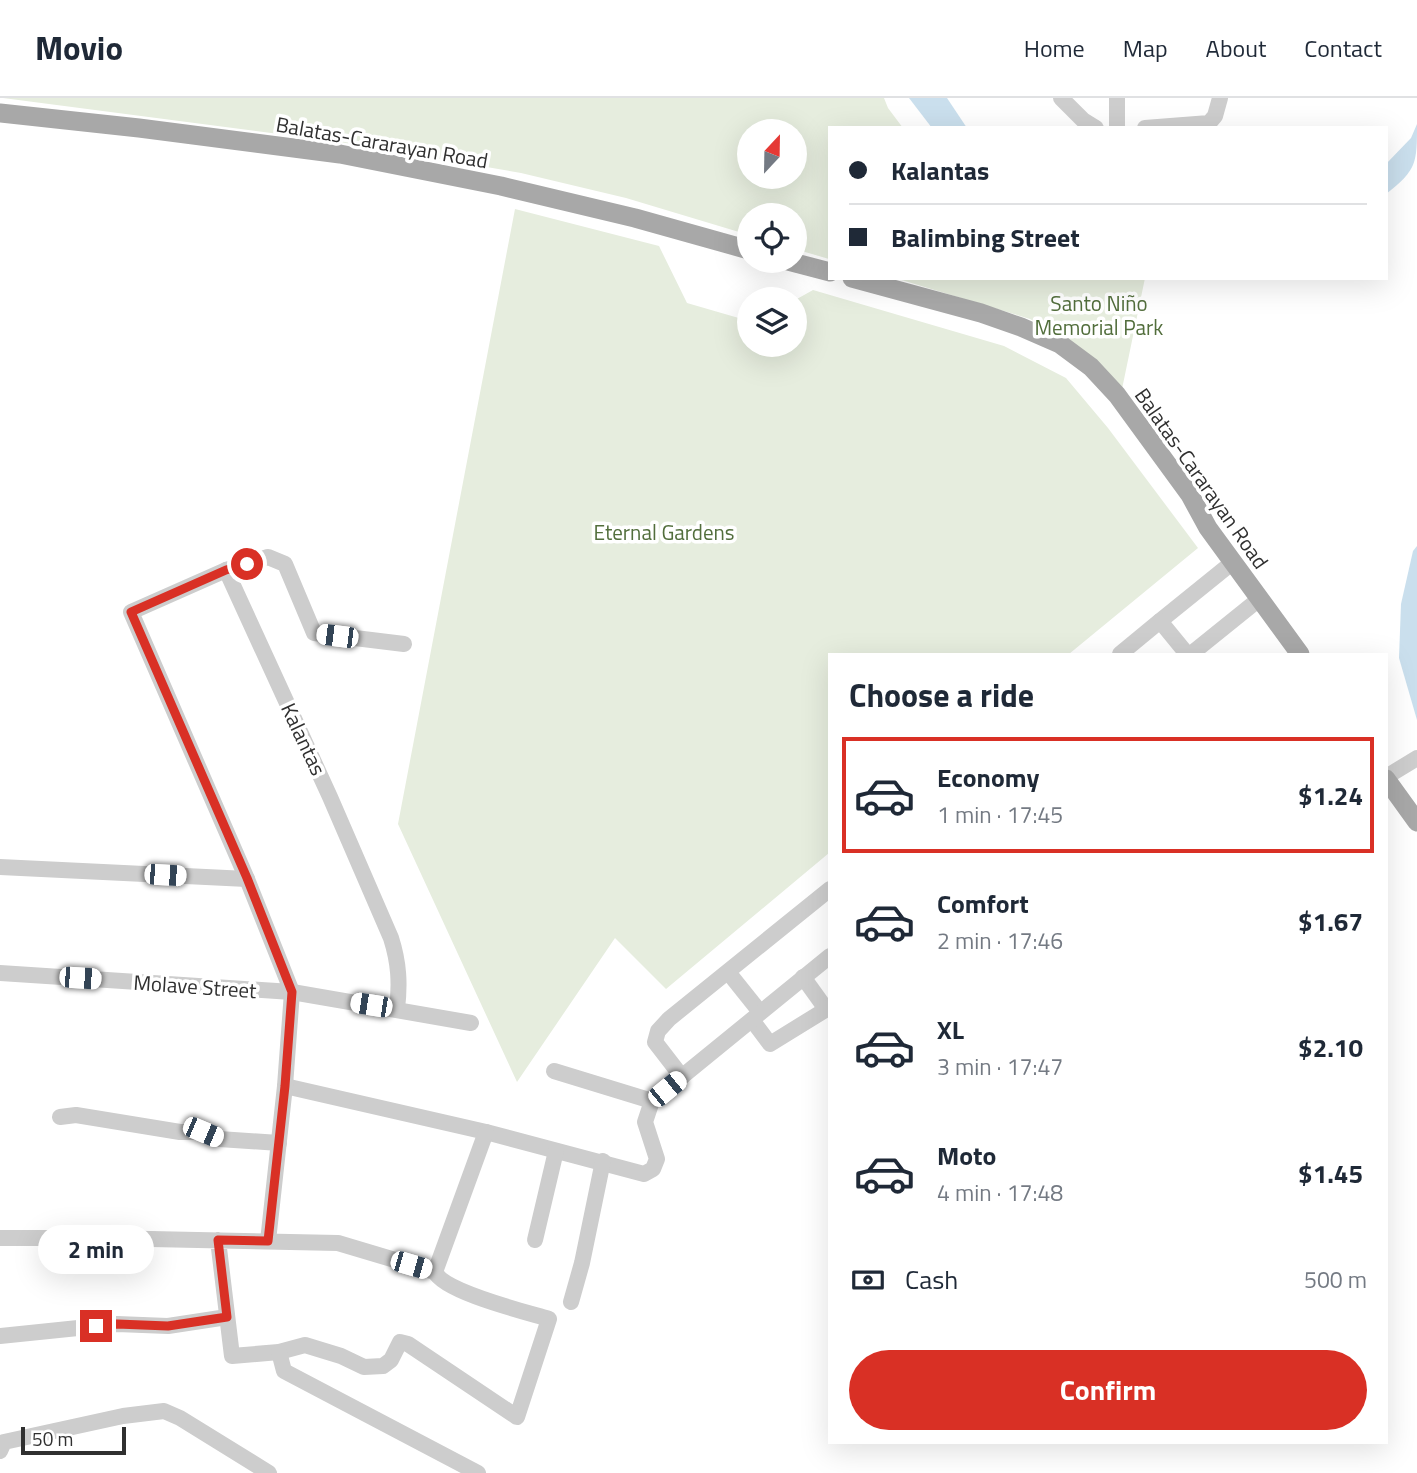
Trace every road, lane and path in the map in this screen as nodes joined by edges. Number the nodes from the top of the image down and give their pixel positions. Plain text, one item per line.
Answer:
1 (1061, 98) edge
2 (1117, 98) edge
3 (1220, 98) edge
4 (0, 113) edge
5 (1093, 126) edge
6 (1117, 126) edge
7 (1171, 126) edge
8 (737, 247) edge
9 (807, 266) edge
10 (828, 271) edge
11 (859, 280) edge
12 (1233, 562) junction
13 (226, 570) junction
14 (1258, 600) junction
15 (1160, 621) junction
16 (404, 644) dead end
17 (1121, 653) edge
18 (1188, 653) edge
19 (1190, 653) edge
20 (1299, 653) edge
21 (1417, 758) edge
22 (1388, 777) edge
23 (1388, 781) edge
24 (1417, 822) edge
25 (0, 867) edge
26 (247, 878) junction
27 (828, 891) edge
28 (828, 958) edge
29 (728, 972) junction
30 (0, 973) edge
31 (803, 977) junction
32 (292, 992) junction
33 (828, 1008) edge
34 (397, 1009) junction
35 (756, 1016) junction
36 (471, 1023) dead end
37 (554, 1071) dead end
38 (682, 1077) junction
39 (285, 1086) junction
40 (652, 1101) junction
41 (60, 1117) dead end
42 (486, 1132) junction
43 (279, 1143) junction
44 (556, 1151) junction
45 (603, 1161) junction
46 (0, 1238) edge
47 (218, 1240) junction
48 (536, 1240) dead end
49 (268, 1241) junction
50 (435, 1272) junction
51 (571, 1302) dead end
52 (227, 1317) junction
53 (0, 1336) edge
54 (279, 1352) junction
55 (0, 1451) edge
56 (269, 1473) edge
57 (478, 1473) edge

1 - 5 street
2 - 6 street
3 - 7 street
4 - 8 main road, Balatas-Cararayan Road
9 - 10 main road
11 - 12 main road, Balatas-Cararayan Road
12 - 14 main road, Balatas-Cararayan Road
12 - 15 street
13 - 16 street
13 - 26 street
13 - 34 street, Kalantas
14 - 19 street
14 - 20 main road, Balatas-Cararayan Road
15 - 17 street
15 - 18 street
21 - 22 street
23 - 24 main road
25 - 26 street
26 - 32 street
27 - 29 street
28 - 31 street
29 - 35 street
29 - 38 street
30 - 32 street, Molave Street
31 - 33 street
31 - 35 street
32 - 34 street, Molave Street
32 - 39 street
33 - 35 street
34 - 36 street, Molave Street
35 - 38 street
37 - 40 street
38 - 40 street
39 - 42 street
39 - 43 street
40 - 45 street
41 - 43 street
42 - 44 street
42 - 50 street
43 - 49 street
44 - 45 street
44 - 48 street
45 - 51 street
46 - 47 street
47 - 49 street
47 - 52 street
49 - 50 street
50 - 54 street
52 - 53 street
52 - 54 street
54 - 57 street
55 - 56 street

